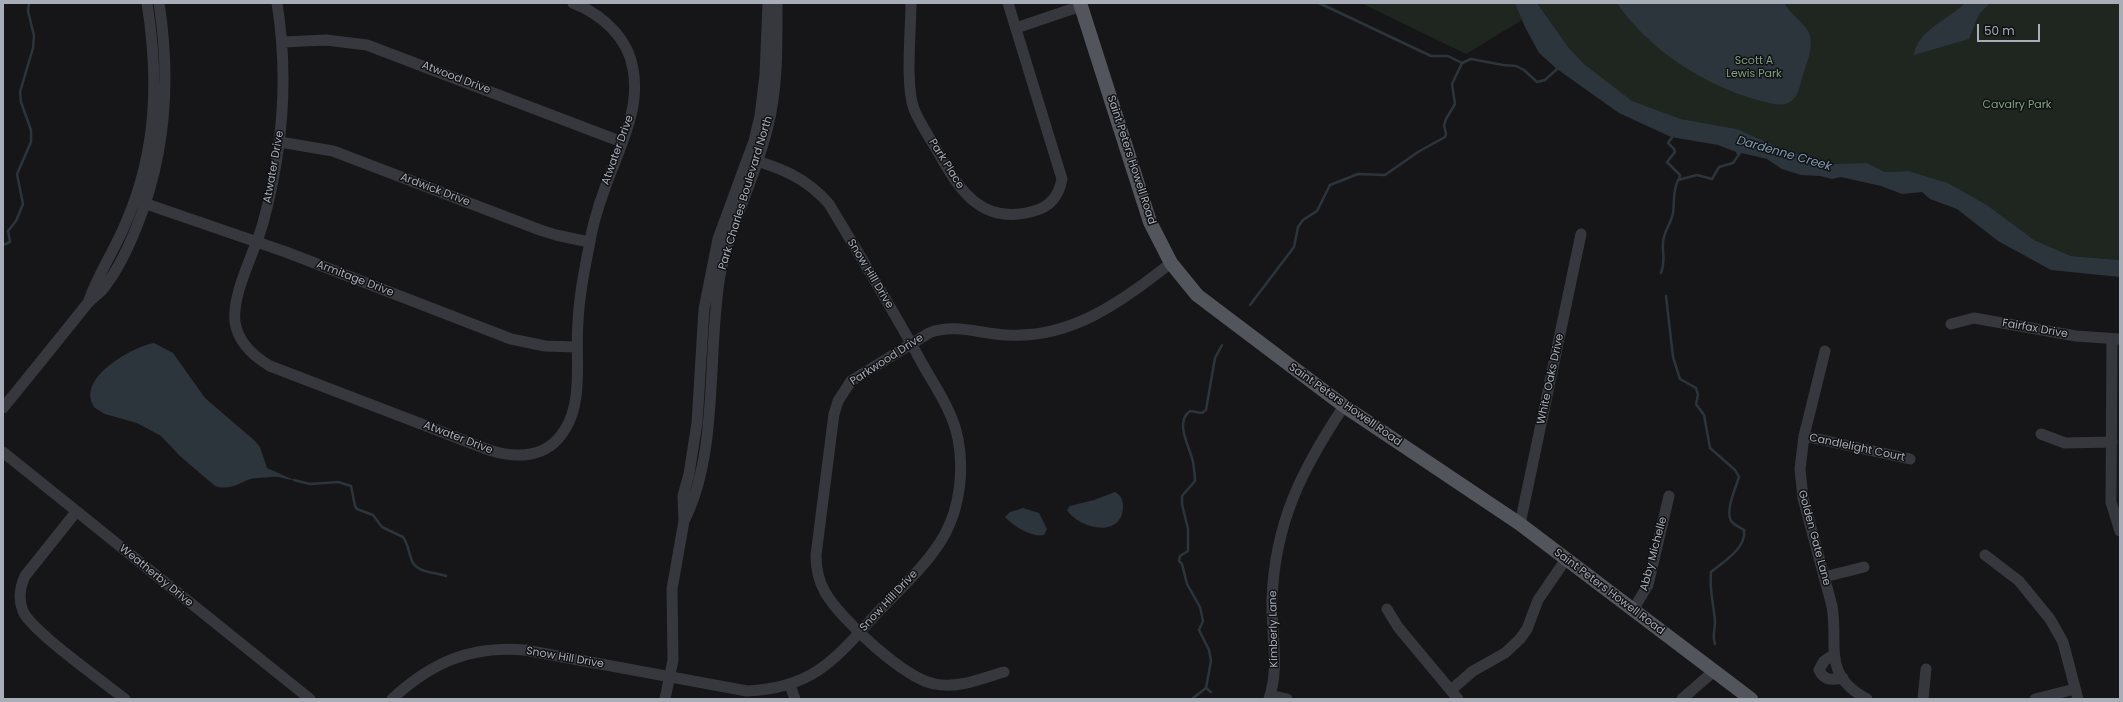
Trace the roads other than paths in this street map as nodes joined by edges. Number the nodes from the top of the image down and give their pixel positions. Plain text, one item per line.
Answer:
1 (147, 3) edge
2 (159, 3) edge
3 (277, 3) edge
4 (573, 3) edge
5 (768, 3) edge
6 (778, 3) edge
7 (911, 3) edge
8 (1008, 3) edge
9 (1081, 4) edge
10 (1016, 28) junction
11 (283, 42) junction
12 (161, 74) junction
13 (280, 142) junction
14 (622, 142) junction
15 (753, 160) junction
16 (140, 202) junction
17 (1581, 234) dead end
18 (590, 242) junction
19 (257, 243) junction
20 (1171, 263) junction
21 (704, 309) junction
22 (715, 310) junction
23 (1951, 324) dead end
24 (2116, 339) edge
25 (912, 343) junction
26 (577, 347) junction
27 (1825, 351) dead end
28 (1344, 406) junction
29 (3, 408) edge
30 (2041, 434) dead end
31 (1804, 436) junction
32 (2112, 442) junction
33 (3, 452) edge
34 (1910, 459) dead end
35 (1669, 496) dead end
36 (76, 512) junction
37 (684, 521) junction
38 (1520, 524) junction
39 (2120, 532) edge
40 (1985, 555) dead end
41 (1566, 559) junction
42 (1864, 567) dead end
43 (1824, 577) junction
44 (1387, 609) dead end
45 (1633, 610) junction
46 (860, 632) junction
47 (1833, 655) junction
48 (1926, 669) dead end
49 (1714, 671) junction
50 (1004, 672) dead end
51 (670, 677) junction
52 (1843, 678) junction
53 (790, 685) junction
54 (2077, 694) edge
55 (1454, 695) edge
56 (1270, 697) edge
57 (125, 699) edge
58 (310, 699) edge
59 (392, 699) edge
60 (664, 699) edge
61 (795, 699) edge
62 (1287, 699) edge
63 (1682, 699) edge
64 (1751, 699) edge
65 (1867, 699) edge
66 (1923, 699) edge
67 (2036, 699) edge

1 - 12 street
2 - 12 street
3 - 11 street, Atwater Drive
4 - 14 street, Atwater Drive
5 - 15 street, Park Charles Boulevard North
6 - 15 street, Park Charles Boulevard North
7 - 10 street, Park Place
8 - 10 street, Park Place
9 - 10 street
9 - 20 main road, Saint Peters Howell Road
11 - 13 street, Atwater Drive
11 - 14 street, Atwood Drive
12 - 16 street
13 - 18 street, Ardwick Drive
13 - 19 street, Atwater Drive
14 - 18 street, Atwater Drive
15 - 21 street, Park Charles Boulevard North
15 - 22 street, Park Charles Boulevard North
15 - 25 street, Snow Hill Drive
16 - 19 street, Armitage Drive
16 - 29 street
17 - 38 street, White Oaks Drive
18 - 26 street, Atwater Drive
19 - 26 street, Armitage Drive
19 - 26 street, Atwater Drive
20 - 25 street, Parkwood Drive
20 - 28 main road, Saint Peters Howell Road
21 - 22 street
21 - 37 street, Park Charles Boulevard North
22 - 37 street, Park Charles Boulevard North
23 - 24 street, Fairfax Drive
24 - 32 street
25 - 46 street, Snow Hill Drive
25 - 46 street, Parkwood Drive
27 - 31 street, Golden Gate Lane
28 - 38 main road, Saint Peters Howell Road
28 - 56 street, Kimberly Lane
30 - 32 street
31 - 34 street, Candlelight Court
31 - 43 street, Golden Gate Lane
32 - 39 street
33 - 36 street, Weatherby Drive
35 - 45 street, Abby Michelle
36 - 57 street
36 - 58 street, Weatherby Drive
37 - 51 street, Park Charles Boulevard North
38 - 41 main road, Saint Peters Howell Road
40 - 54 street
41 - 45 main road, Saint Peters Howell Road
41 - 55 street
42 - 43 street
43 - 47 street, Golden Gate Lane
44 - 55 street
45 - 49 main road, Saint Peters Howell Road
46 - 50 street, Parkwood Drive
46 - 53 street, Snow Hill Drive
47 - 52 street, Golden Gate Lane
47 - 52 street
48 - 66 street
49 - 63 street
49 - 64 main road, Saint Peters Howell Road
51 - 53 street, Snow Hill Drive
51 - 59 street, Snow Hill Drive
51 - 60 street, Park Charles Boulevard North
52 - 65 street, Golden Gate Lane
53 - 61 street
54 - 67 street
56 - 62 street

